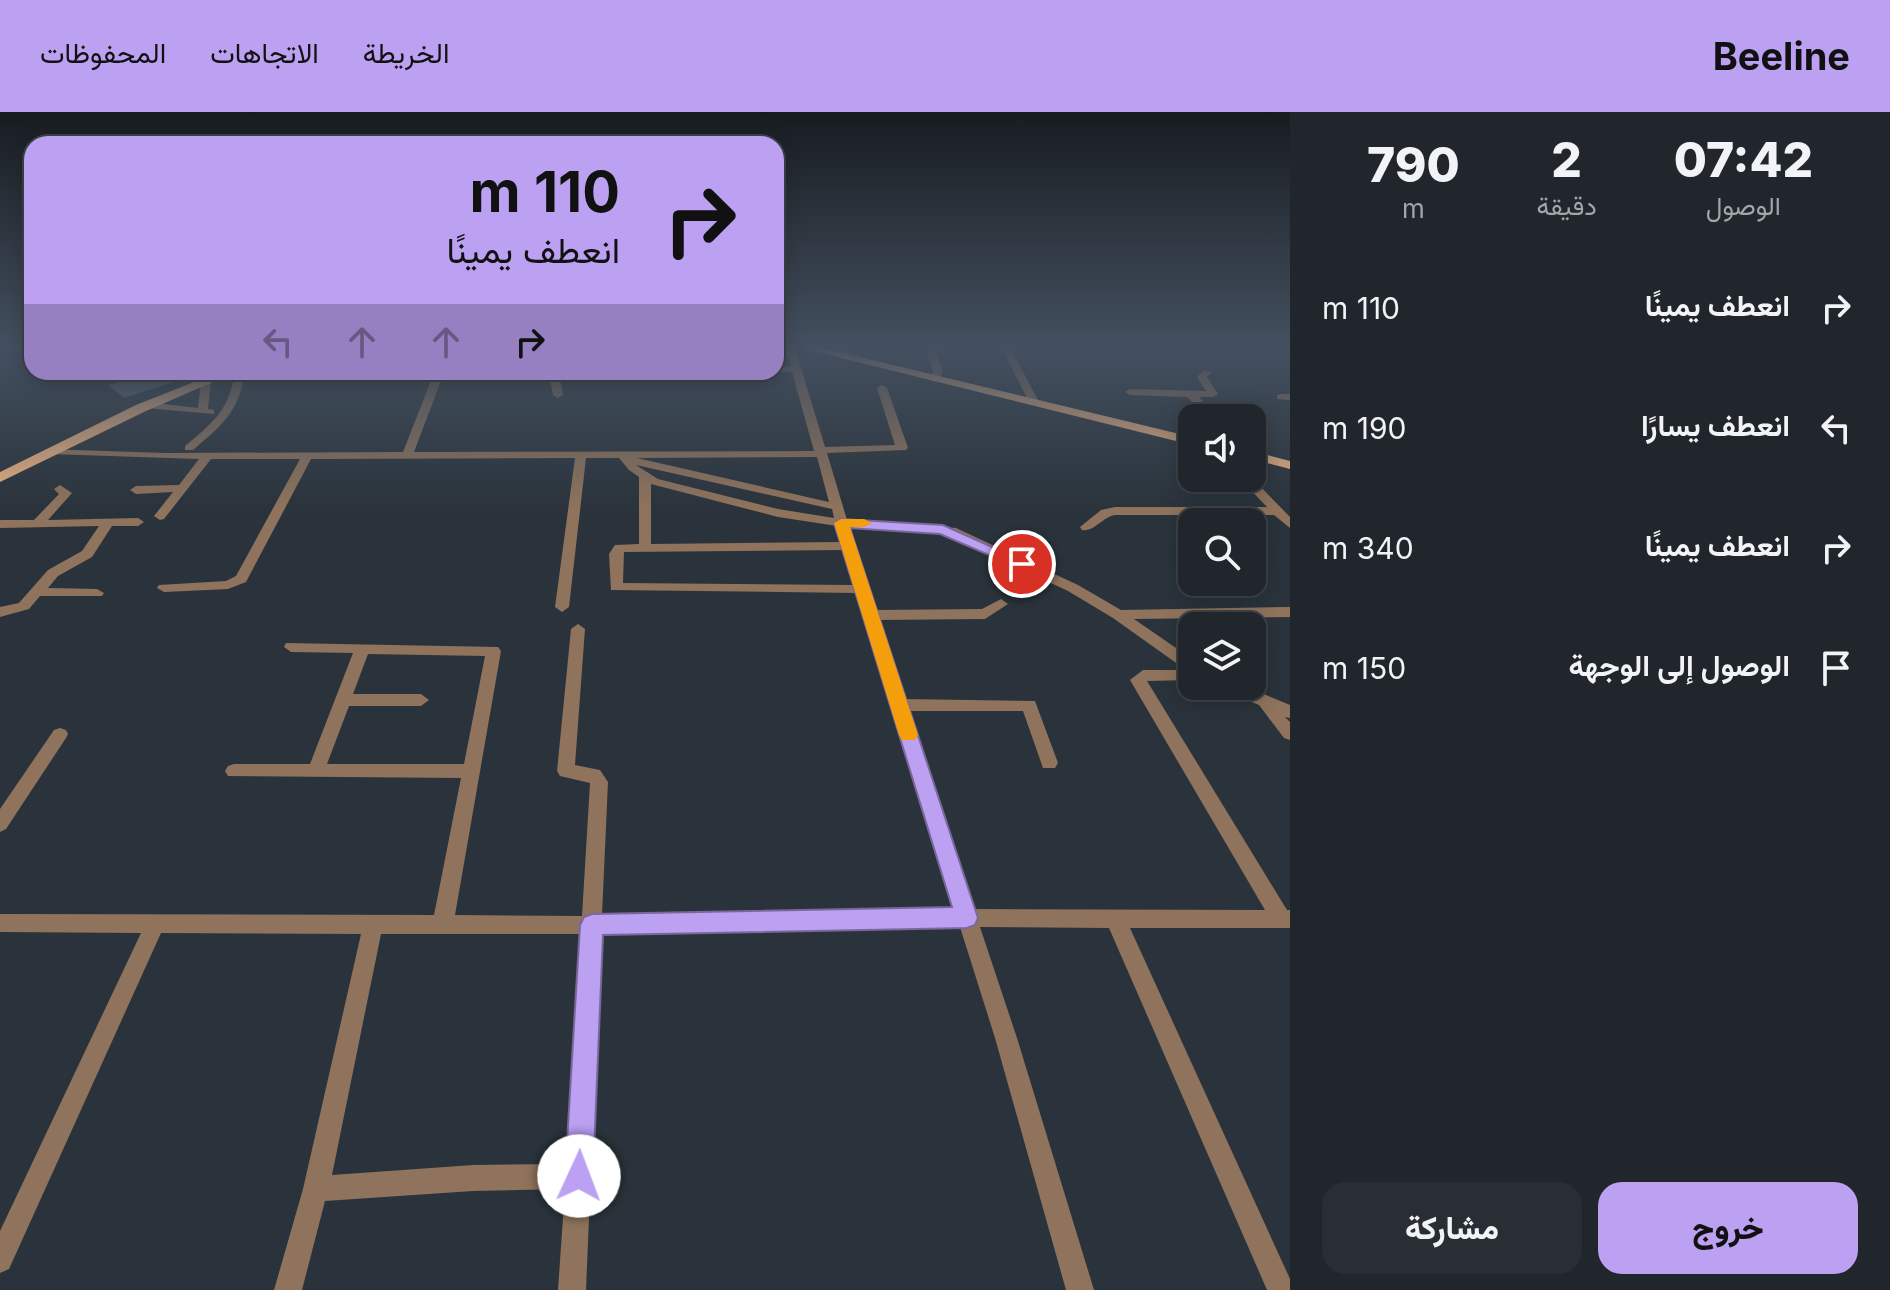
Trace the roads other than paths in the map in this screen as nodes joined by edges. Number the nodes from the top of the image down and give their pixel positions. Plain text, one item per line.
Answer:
1 (159, 400) edge
2 (207, 400) edge
3 (235, 400) edge
4 (428, 400) edge
5 (804, 400) edge
6 (886, 400) edge
7 (1019, 400) edge
8 (1033, 400) edge
9 (1035, 404) junction
10 (146, 405) junction
11 (1178, 438) edge
12 (189, 448) dead end
13 (50, 451) junction
14 (819, 452) junction
15 (407, 455) junction
16 (581, 455) junction
17 (208, 456) junction
18 (307, 456) junction
19 (624, 457) junction
20 (1266, 459) edge
21 (1290, 465) edge
22 (645, 477) junction
23 (0, 478) edge
24 (182, 488) junction
25 (60, 489) dead end
26 (136, 490) dead end
27 (1259, 492) edge
28 (1277, 511) junction
29 (839, 514) junction
30 (160, 516) dead end
31 (138, 522) dead end
32 (0, 524) edge
33 (37, 524) junction
34 (107, 524) junction
35 (1290, 524) edge
36 (1086, 527) dead end
37 (848, 546) junction
38 (645, 547) junction
39 (164, 588) dead end
40 (861, 589) junction
41 (37, 592) junction
42 (97, 593) dead end
43 (1001, 604) dead end
44 (562, 607) dead end
45 (0, 612) edge
46 (1290, 612) edge
47 (870, 615) junction
48 (1118, 615) junction
49 (578, 629) dead end
50 (291, 647) dead end
51 (362, 649) junction
52 (1178, 656) edge
53 (1178, 675) edge
54 (343, 700) junction
55 (421, 700) dead end
56 (1257, 700) edge
57 (897, 705) junction
58 (1267, 705) junction
59 (1290, 712) edge
60 (60, 734) dead end
61 (1290, 734) edge
62 (1049, 763) dead end
63 (234, 771) dead end
64 (316, 771) junction
65 (472, 771) junction
66 (0, 824) edge
67 (967, 918) junction
68 (1286, 919) edge
69 (1116, 920) junction
70 (0, 923) edge
71 (443, 923) junction
72 (155, 924) junction
73 (373, 924) junction
74 (592, 925) junction
75 (579, 1176) junction
76 (316, 1189) junction
77 (0, 1260) edge
78 (288, 1290) edge
79 (572, 1290) edge
80 (1080, 1290) edge
81 (1281, 1290) edge

1 - 10 main road
2 - 10 street
3 - 12 street
4 - 15 street
5 - 14 street
6 - 14 street
7 - 9 main road
8 - 9 street
9 - 11 main road
10 - 13 main road
13 - 17 street
13 - 23 main road
14 - 19 street
14 - 29 street
15 - 16 street
15 - 18 street
16 - 19 street
16 - 44 street
17 - 18 street
17 - 24 street
18 - 39 street
19 - 22 street
19 - 29 street
20 - 21 main road
22 - 29 street
22 - 38 street
24 - 26 street
24 - 30 street
25 - 33 street
27 - 28 street
28 - 35 street
28 - 36 street
29 - 37 street
29 - 48 street
31 - 34 street
32 - 33 street
33 - 34 street
34 - 41 street
37 - 38 street
37 - 40 street
38 - 40 street
40 - 47 street
41 - 42 street
41 - 45 street
43 - 47 street
46 - 48 street
47 - 57 street
48 - 52 street
49 - 74 street
50 - 51 street
51 - 54 street
51 - 65 street
53 - 68 street
54 - 55 street
54 - 64 street
56 - 58 street
57 - 62 street
57 - 67 street
58 - 59 street
58 - 61 street
60 - 66 street
63 - 64 street
64 - 65 street
65 - 71 street
67 - 69 street
67 - 74 street
67 - 80 street
68 - 69 street
69 - 81 street
70 - 72 street
71 - 73 street
71 - 74 street
72 - 73 street
72 - 77 street
73 - 76 street
74 - 75 street
75 - 76 street
75 - 79 street
76 - 78 street

